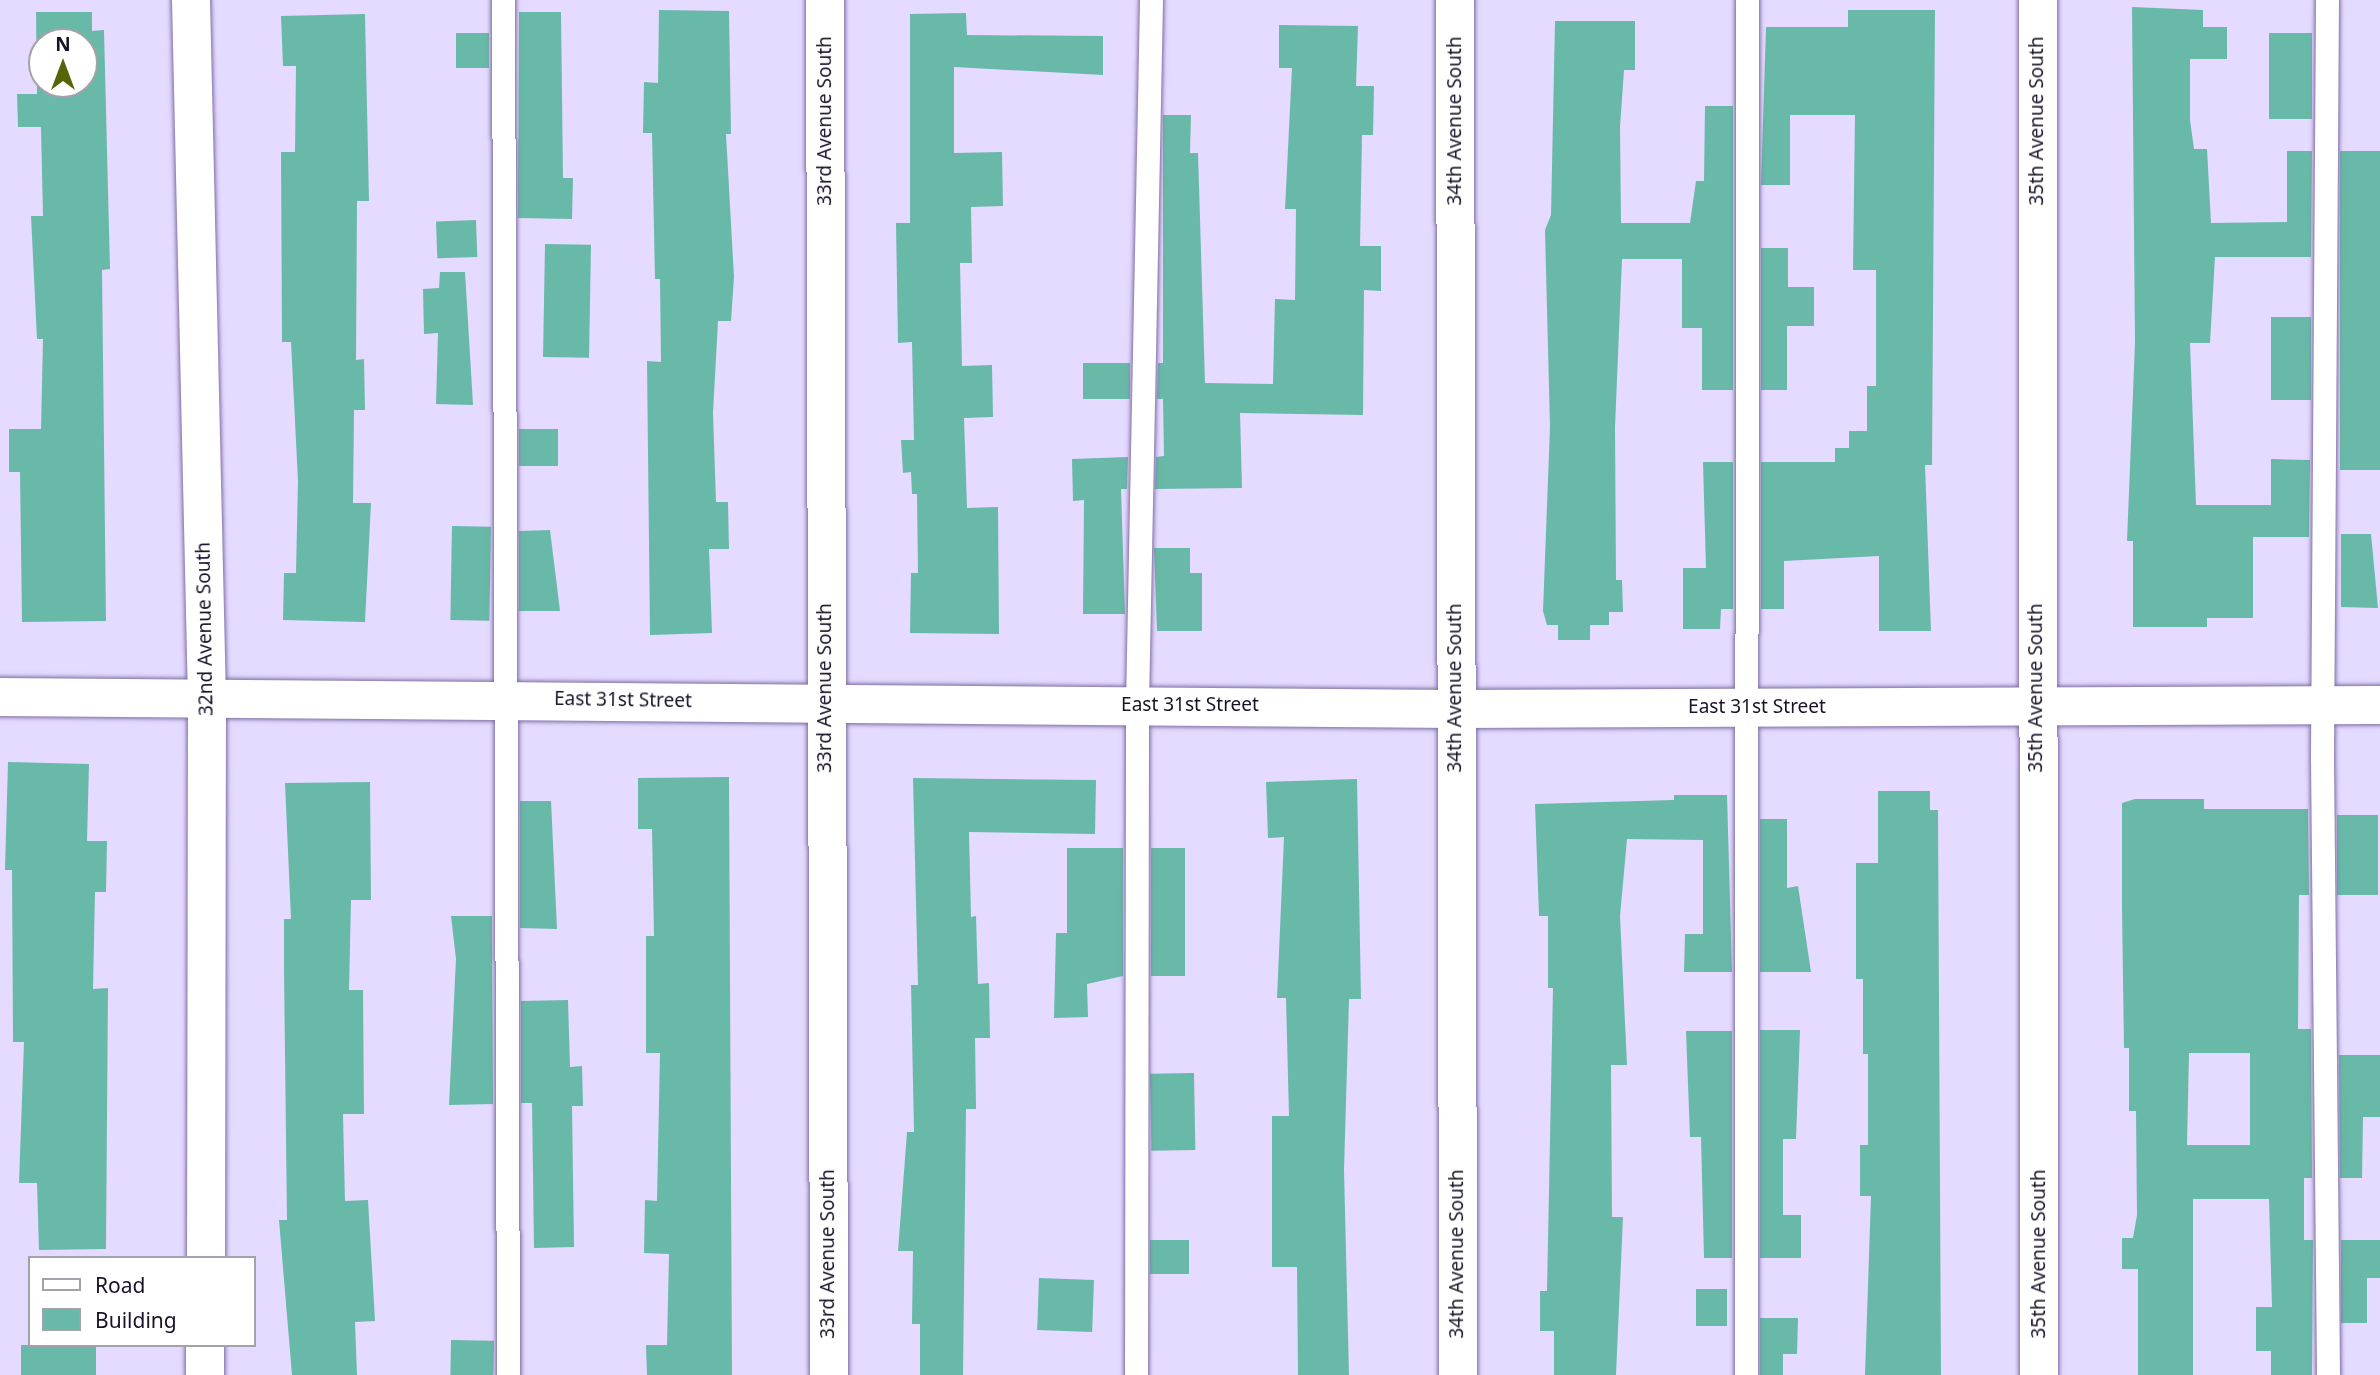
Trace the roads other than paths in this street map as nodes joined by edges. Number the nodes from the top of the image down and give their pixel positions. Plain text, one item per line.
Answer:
1 (191, 0) edge
2 (503, 0) edge
3 (825, 0) edge
4 (1151, 0) edge
5 (1455, 0) edge
6 (1747, 0) edge
7 (2038, 0) edge
8 (2327, 0) edge
9 (0, 697) edge
10 (507, 699) junction
11 (207, 700) junction
12 (825, 701) junction
13 (1137, 704) junction
14 (2322, 705) junction
15 (2380, 705) edge
16 (1745, 707) junction
17 (1455, 709) junction
18 (2036, 709) junction
19 (206, 1256) edge
20 (205, 1347) edge
21 (205, 1375) edge
22 (508, 1375) edge
23 (829, 1375) edge
24 (1136, 1375) edge
25 (1458, 1375) edge
26 (1746, 1375) edge
27 (2039, 1375) edge
28 (2329, 1375) edge

1 - 11 street, 32nd Avenue South
2 - 10 lane
3 - 12 street, 33rd Avenue South
4 - 13 lane
5 - 17 street, 34th Avenue South
6 - 16 lane
7 - 18 street, 35th Avenue South
8 - 14 lane
9 - 11 street, East 31st Street
10 - 11 street, East 31st Street
10 - 12 street, East 31st Street
10 - 22 lane
11 - 19 street, 32nd Avenue South
12 - 13 street, East 31st Street
12 - 23 street, 33rd Avenue South
13 - 17 street, East 31st Street
13 - 24 lane
14 - 15 street, East 31st Street
14 - 18 street, East 31st Street
14 - 28 lane
16 - 17 street, East 31st Street
16 - 18 street, East 31st Street
16 - 26 lane
17 - 25 street, 34th Avenue South
18 - 27 street, 35th Avenue South
20 - 21 street

